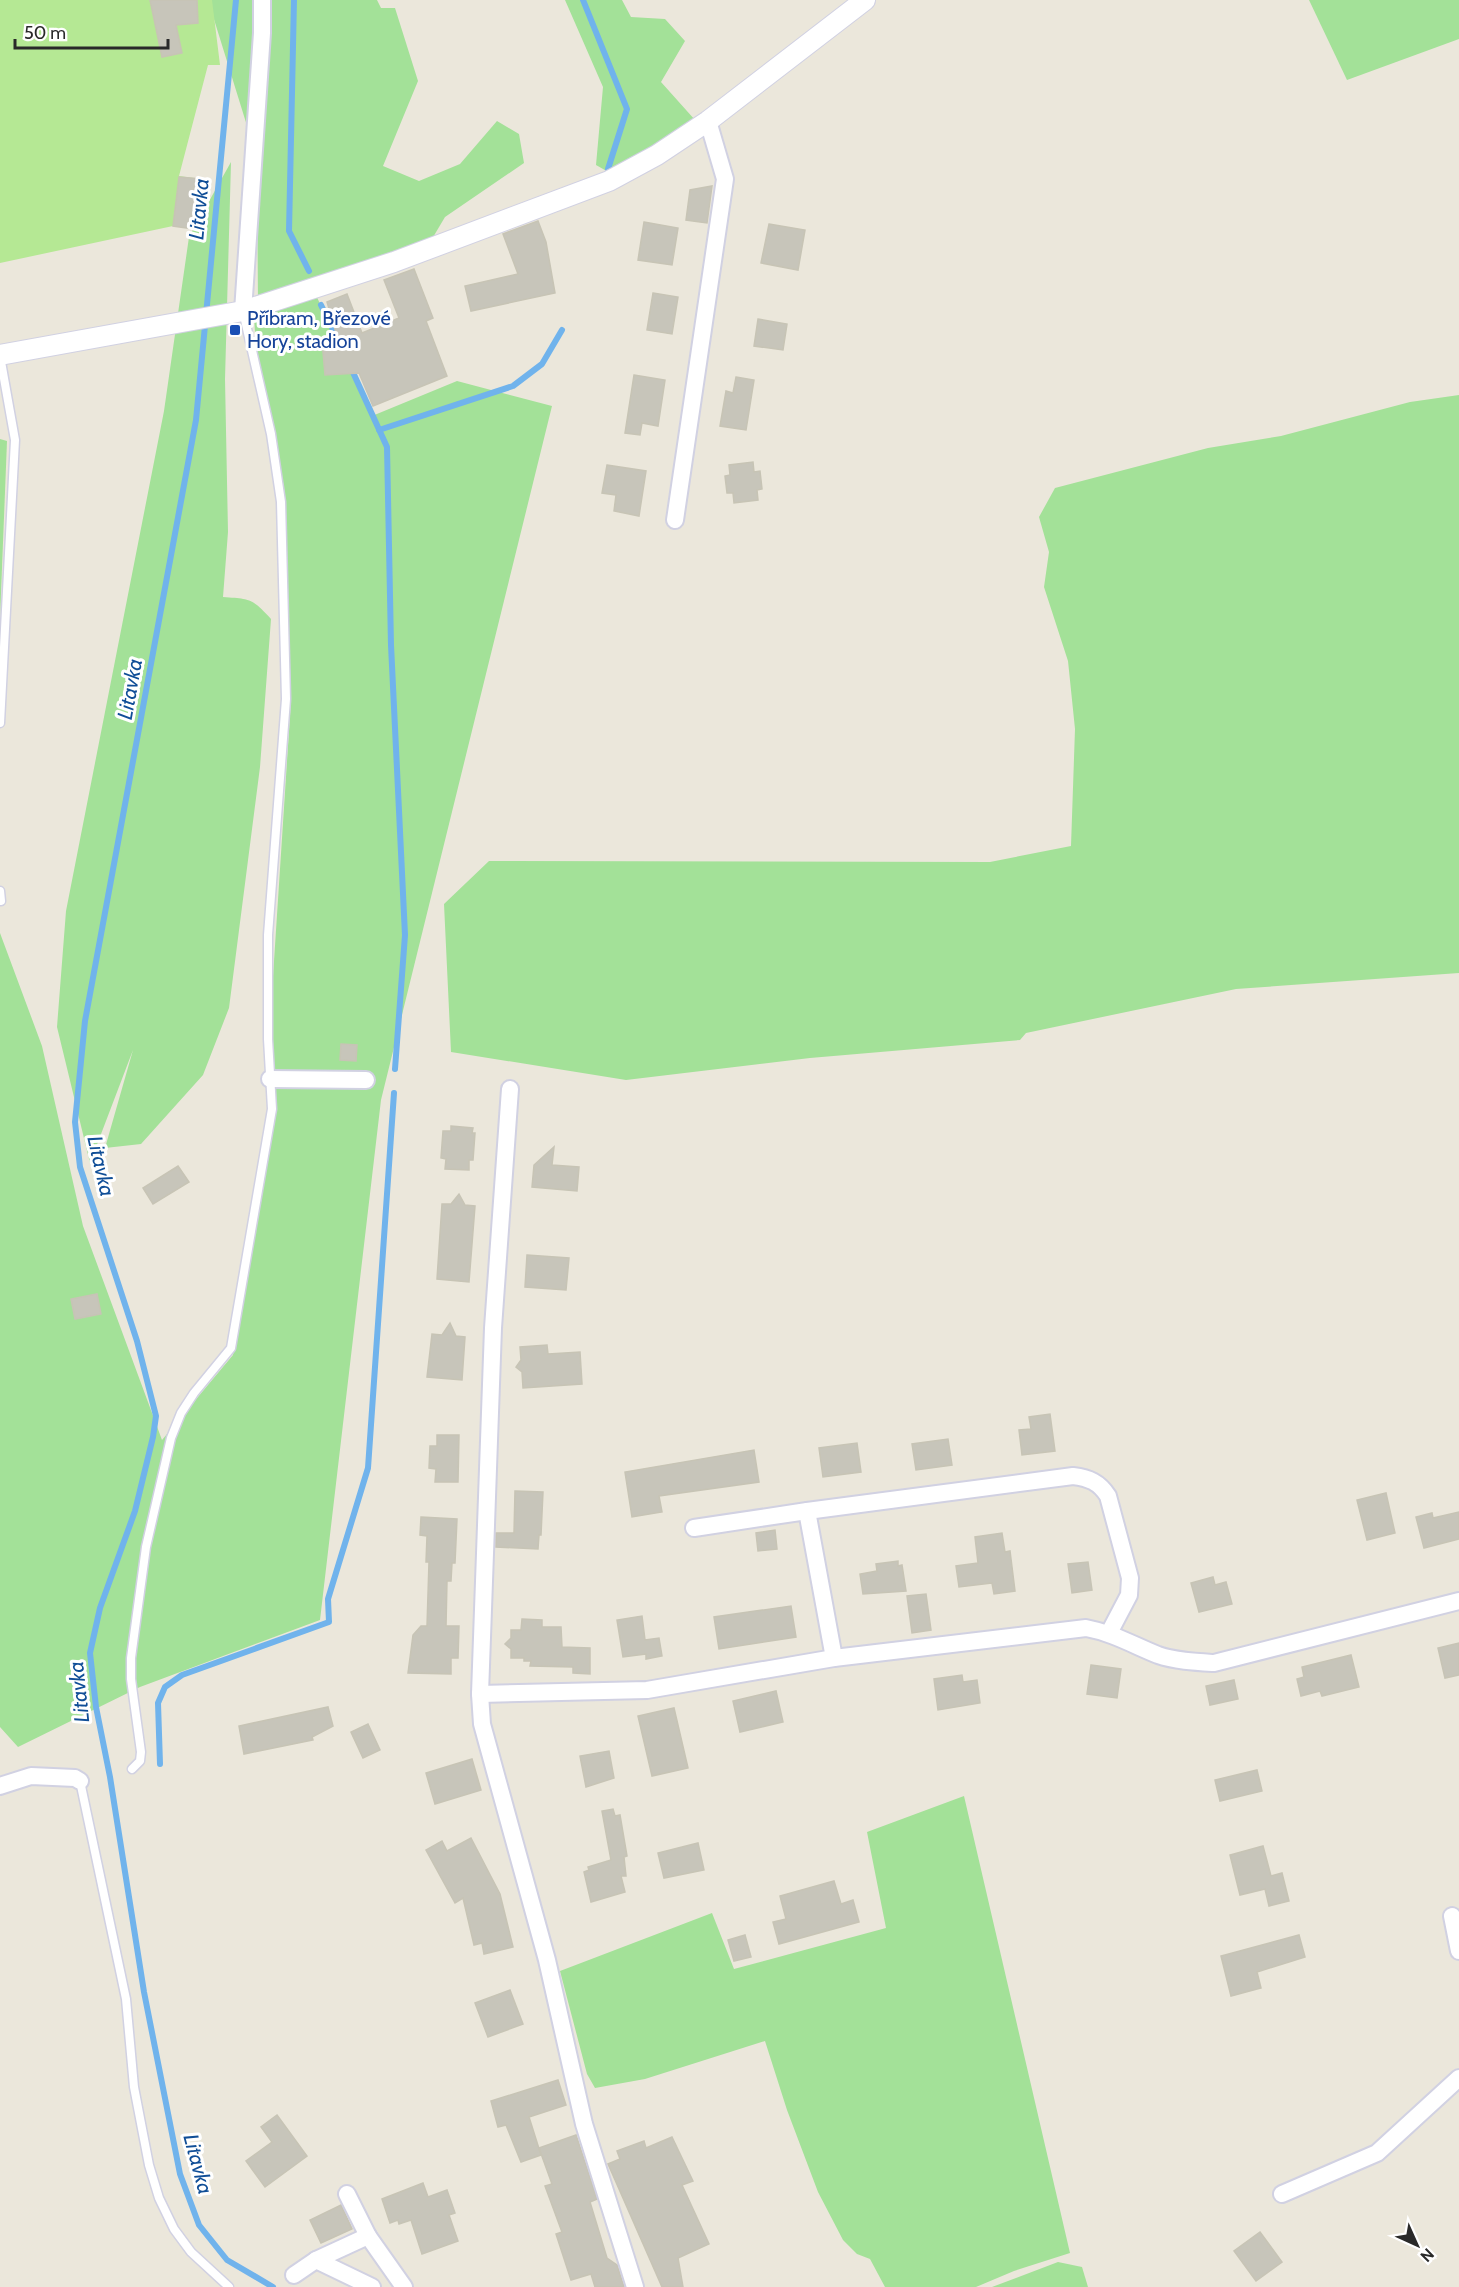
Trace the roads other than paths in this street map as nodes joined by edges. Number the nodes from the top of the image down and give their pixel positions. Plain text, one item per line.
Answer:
1 (262, 0) edge
2 (865, 0) edge
3 (708, 121) junction
4 (243, 311) junction
5 (0, 355) edge
6 (675, 520) dead end
7 (0, 723) edge
8 (0, 891) edge
9 (1, 901) edge
10 (270, 1079) junction
11 (366, 1080) dead end
12 (510, 1089) dead end
13 (807, 1511) junction
14 (694, 1528) dead end
15 (1459, 1601) edge
16 (1109, 1633) junction
17 (834, 1658) junction
18 (480, 1694) junction
19 (132, 1769) dead end
20 (80, 1781) joint
21 (0, 1786) edge
22 (1452, 1916) dead end
23 (1459, 1951) edge
24 (1459, 2078) edge
25 (347, 2194) dead end
26 (1282, 2194) dead end
27 (368, 2236) junction
28 (316, 2260) junction
29 (294, 2275) dead end
30 (229, 2287) edge
31 (372, 2287) edge
32 (404, 2287) edge
33 (635, 2287) edge

1 - 4 street
2 - 3 street
3 - 4 street
3 - 6 street
4 - 5 street
4 - 10 lane
5 - 7 lane
8 - 9 lane
10 - 11 street
10 - 19 lane
12 - 18 street
13 - 14 street
13 - 16 street
13 - 17 street
15 - 16 street
16 - 17 street
17 - 18 street
18 - 33 street
20 - 21 street
20 - 30 lane
22 - 23 street
24 - 26 street
25 - 27 street
27 - 28 street
27 - 32 street
28 - 29 street
28 - 31 street

